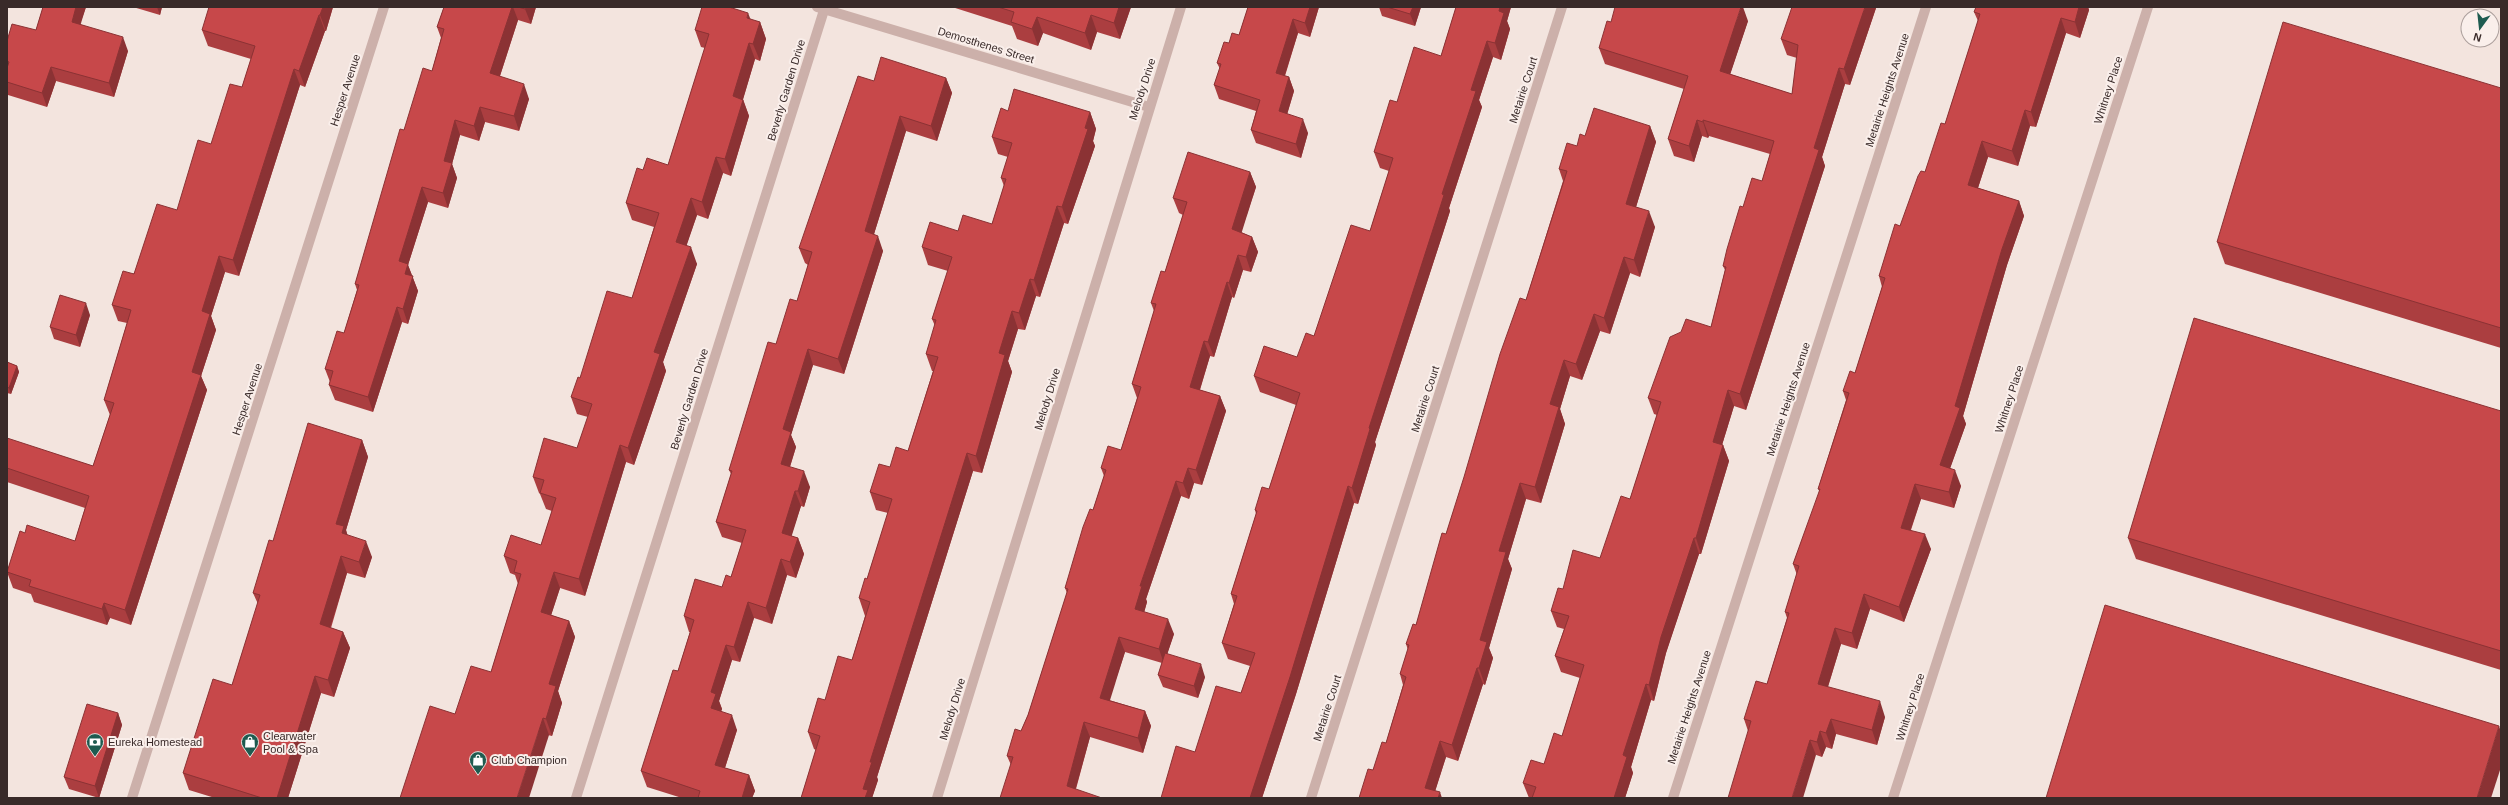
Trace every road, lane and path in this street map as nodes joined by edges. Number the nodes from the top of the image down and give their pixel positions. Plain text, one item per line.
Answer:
1 (384, 7) edge
2 (1181, 7) edge
3 (1562, 7) edge
4 (1926, 7) edge
5 (2148, 7) edge
6 (822, 8) edge
7 (1149, 107) junction
8 (132, 798) edge
9 (576, 798) edge
10 (937, 798) edge
11 (1311, 798) edge
12 (1673, 798) edge
13 (1893, 798) edge

1 - 8 street, Hesper Avenue
2 - 7 street, Melody Drive
3 - 11 street, Metairie Court
4 - 12 street, Metairie Heights Avenue
5 - 13 street, Whitney Place
6 - 7 street, Demosthenes Street
6 - 9 street, Beverly Garden Drive
7 - 10 street, Melody Drive

